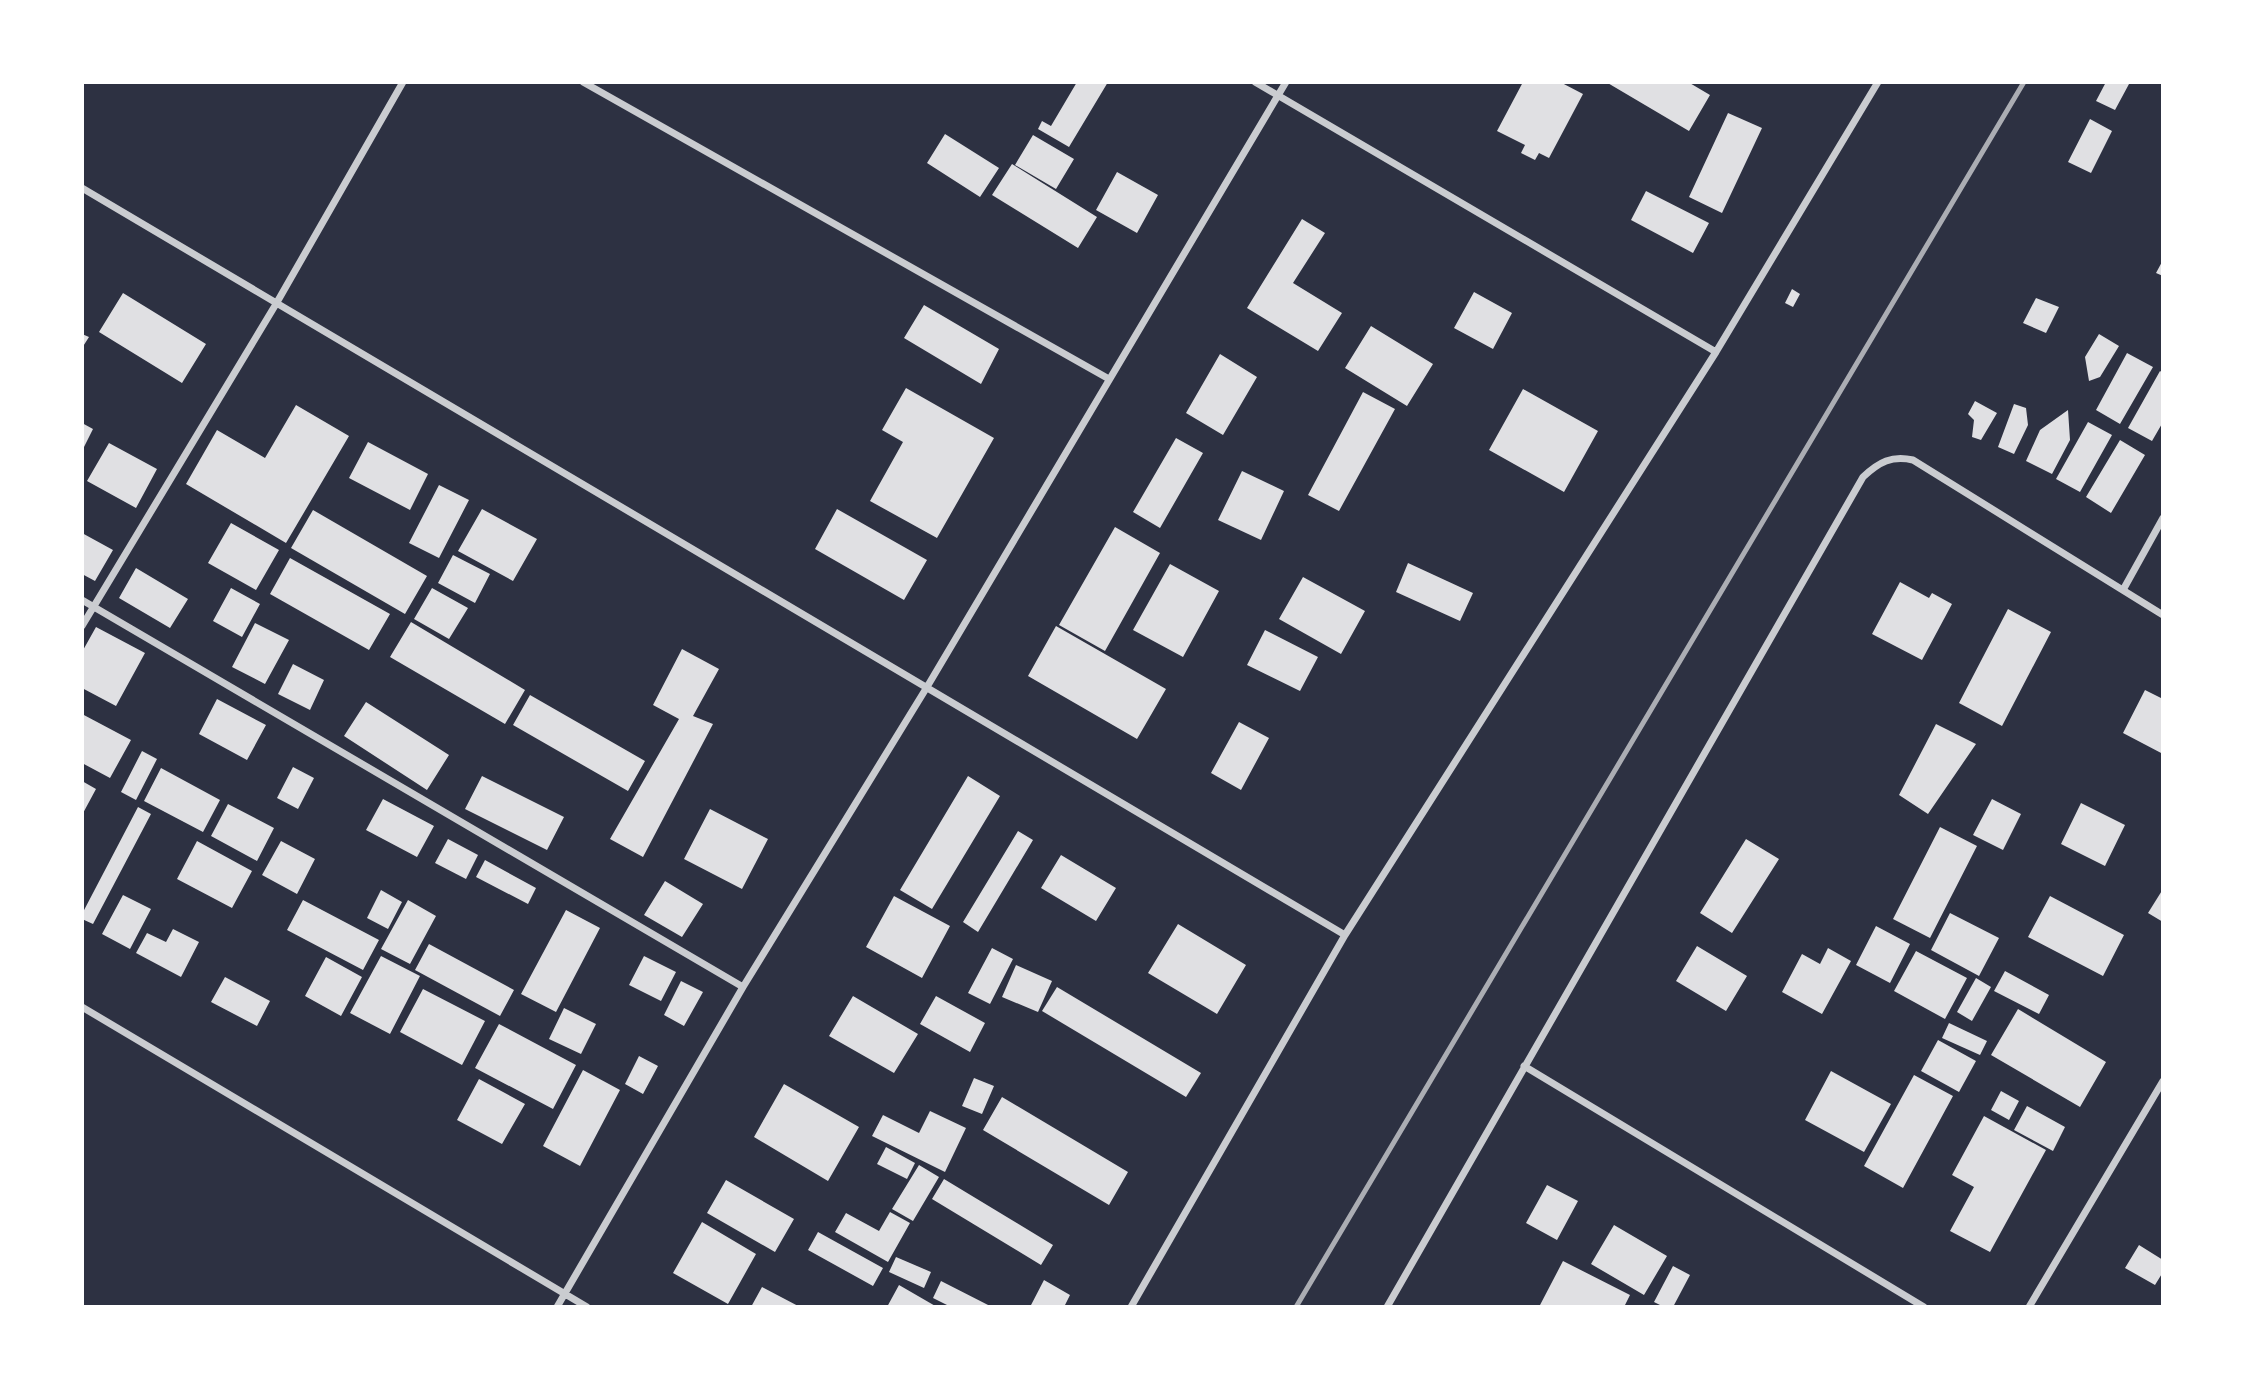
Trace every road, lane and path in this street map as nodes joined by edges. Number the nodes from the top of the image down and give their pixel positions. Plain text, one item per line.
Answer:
1 (403, 82) edge
2 (583, 82) edge
3 (1255, 82) edge
4 (1286, 82) edge
5 (1878, 82) edge
6 (1278, 96) junction
7 (82, 188) edge
8 (276, 304) junction
9 (1716, 352) junction
10 (1109, 379) junction
11 (2163, 517) edge
12 (2123, 590) junction
13 (82, 600) edge
14 (93, 607) junction
15 (2163, 615) edge
16 (82, 626) edge
17 (927, 687) junction
18 (1345, 935) junction
19 (743, 987) junction
20 (82, 1007) edge
21 (1524, 1066) junction
22 (2163, 1080) edge
23 (565, 1294) junction
24 (557, 1307) edge
25 (587, 1307) edge
26 (1131, 1307) edge
27 (1387, 1307) edge
28 (1924, 1307) edge
29 (2029, 1307) edge

1 - 8 street
2 - 10 street
3 - 6 street
4 - 6 street
5 - 9 street
6 - 9 street
6 - 10 street
7 - 8 street
8 - 14 street
8 - 17 street
9 - 18 street
10 - 17 street
11 - 12 street
12 - 15 street
12 - 21 street
13 - 14 street
14 - 16 street
14 - 19 street
17 - 18 street
17 - 19 street
18 - 26 street
19 - 23 street
20 - 23 street
21 - 27 street
21 - 28 street
22 - 29 street
23 - 24 street
23 - 25 street

